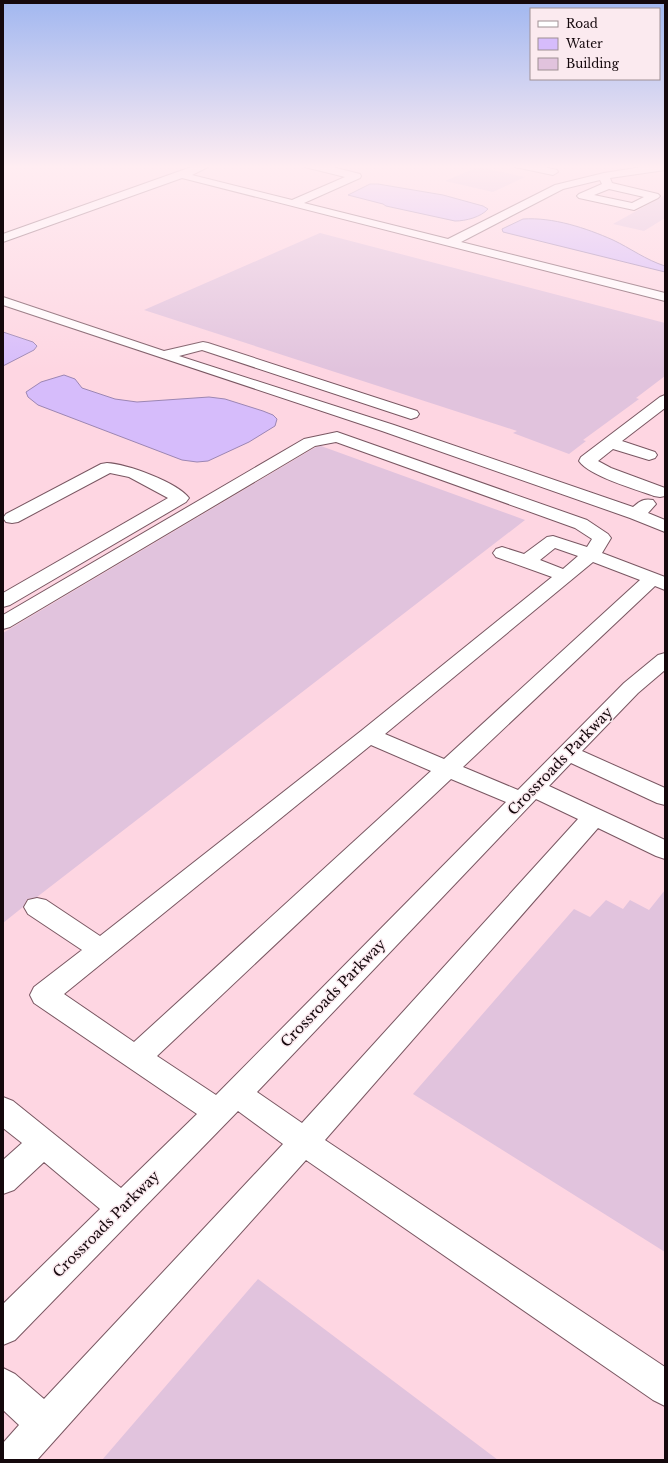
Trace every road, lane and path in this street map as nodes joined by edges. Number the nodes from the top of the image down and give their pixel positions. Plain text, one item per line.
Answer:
1 (16, 233) edge
2 (416, 233) edge
3 (468, 233) edge
4 (3, 238) edge
5 (451, 242) junction
6 (665, 297) edge
7 (3, 300) edge
8 (163, 355) junction
9 (665, 400) edge
10 (388, 428) junction
11 (610, 443) junction
12 (649, 455) dead end
13 (662, 490) edge
14 (636, 514) junction
15 (12, 518) dead end
16 (665, 527) edge
17 (502, 552) dead end
18 (592, 555) junction
19 (527, 561) junction
20 (565, 576) junction
21 (659, 581) edge
22 (3, 601) edge
23 (3, 623) edge
24 (665, 659) edge
25 (369, 736) junction
26 (567, 753) junction
27 (448, 768) junction
28 (527, 794) junction
29 (665, 797) edge
30 (594, 817) junction
31 (665, 850) edge
32 (37, 907) dead end
33 (102, 949) junction
34 (136, 1058) junction
35 (236, 1093) junction
36 (3, 1110) edge
37 (218, 1112) junction
38 (304, 1142) junction
39 (43, 1143) junction
40 (3, 1180) edge
41 (122, 1208) junction
42 (3, 1328) edge
43 (3, 1386) edge
44 (665, 1388) edge
45 (44, 1424) junction
46 (12, 1460) edge

1 - 4 street
2 - 5 street
3 - 5 street
5 - 6 street
7 - 8 street
8 - 10 street
8 - 10 street
9 - 11 street
10 - 14 street
11 - 12 street
11 - 13 street
13 - 14 street
14 - 16 street
15 - 22 street
17 - 19 street
18 - 19 street
18 - 20 street
18 - 21 street
18 - 23 street
19 - 20 street
20 - 25 street
21 - 27 street
24 - 26 street, Crossroads Parkway
25 - 27 street
25 - 33 street
26 - 28 street, Crossroads Parkway
26 - 29 street
27 - 28 street
27 - 34 street
28 - 30 street
28 - 35 street, Crossroads Parkway
30 - 31 street
30 - 38 street
32 - 33 street
33 - 34 street
34 - 37 street
35 - 37 street, Crossroads Parkway
35 - 38 street
36 - 39 street
37 - 41 street, Crossroads Parkway
38 - 44 street
38 - 45 street
39 - 40 street
39 - 41 street
41 - 42 street, Crossroads Parkway
43 - 45 street
45 - 46 street

